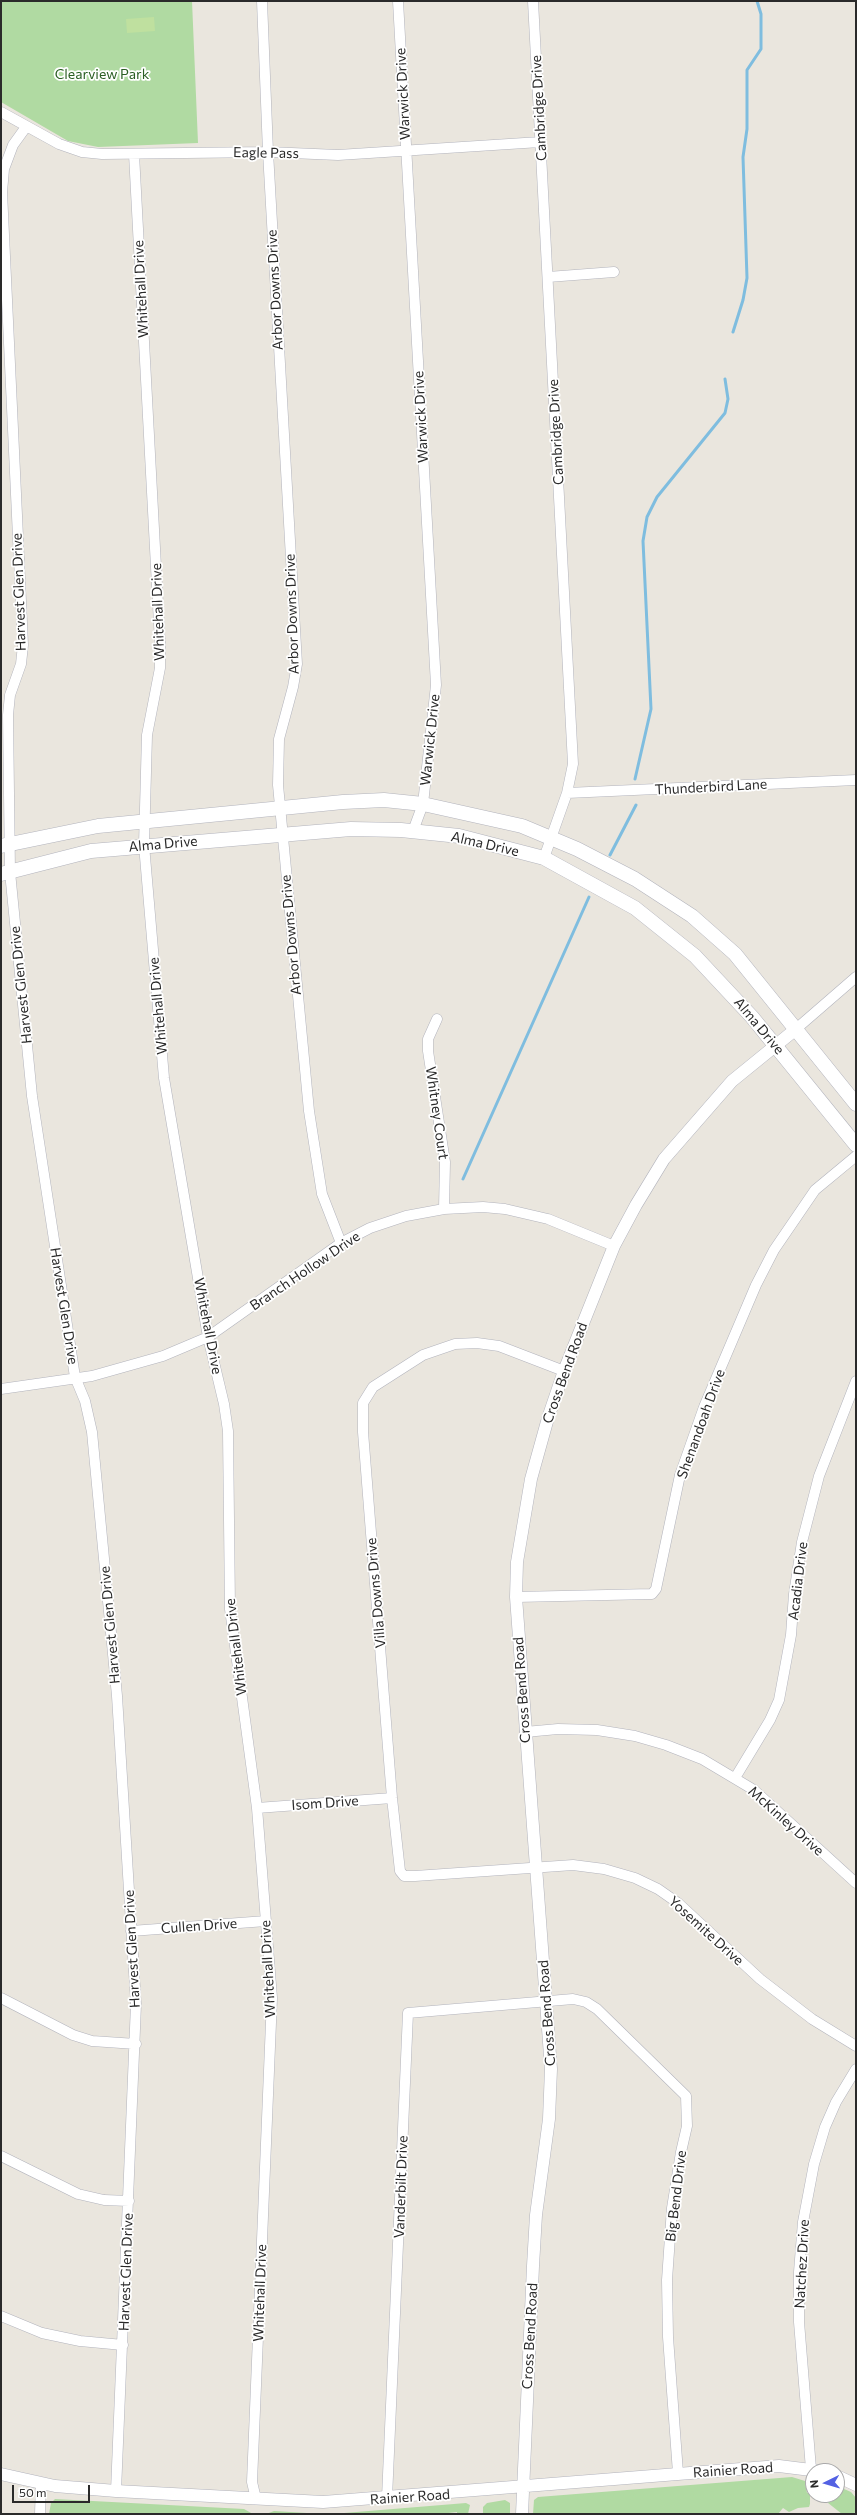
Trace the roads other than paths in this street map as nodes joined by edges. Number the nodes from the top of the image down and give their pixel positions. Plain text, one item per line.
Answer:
1 (262, 1) edge
2 (398, 1) edge
3 (533, 1) edge
4 (1, 112) edge
5 (26, 127) junction
6 (540, 142) junction
7 (406, 149) junction
8 (268, 152) junction
9 (134, 154) junction
10 (614, 272) dead end
11 (548, 277) junction
12 (856, 780) edge
13 (567, 793) junction
14 (423, 804) junction
15 (281, 808) junction
16 (143, 823) junction
17 (413, 831) junction
18 (282, 834) junction
19 (552, 839) junction
20 (144, 845) junction
21 (5, 846) edge
22 (544, 858) junction
23 (5, 873) edge
24 (856, 977) edge
25 (437, 1019) dead end
26 (796, 1029) junction
27 (775, 1045) junction
28 (856, 1104) edge
29 (856, 1145) edge
30 (856, 1156) edge
31 (444, 1209) junction
32 (341, 1243) junction
33 (614, 1246) junction
34 (208, 1337) junction
35 (564, 1371) junction
36 (75, 1377) junction
37 (856, 1381) edge
38 (1, 1389) edge
39 (516, 1597) junction
40 (525, 1732) junction
41 (736, 1778) junction
42 (392, 1798) junction
43 (257, 1808) junction
44 (536, 1867) junction
45 (856, 1883) edge
46 (266, 1921) junction
47 (131, 1931) junction
48 (1, 1998) edge
49 (546, 2001) junction
50 (136, 2044) junction
51 (856, 2046) edge
52 (856, 2068) edge
53 (1, 2156) edge
54 (129, 2201) junction
55 (1, 2316) edge
56 (123, 2345) junction
57 (814, 2463) edge
58 (805, 2469) edge
59 (678, 2473) junction
60 (1, 2474) edge
61 (845, 2480) edge
62 (41, 2483) junction
63 (856, 2485) edge
64 (523, 2487) junction
65 (116, 2491) junction
66 (387, 2498) junction
67 (256, 2499) junction
68 (40, 2514) edge
69 (522, 2514) edge

1 - 8 street, Arbor Downs Drive
2 - 7 street, Warwick Drive
3 - 6 street, Cambridge Drive
4 - 5 street, Eagle Pass
5 - 9 street, Eagle Pass
5 - 21 street, Harvest Glen Drive
6 - 7 street, Eagle Pass
6 - 11 street, Cambridge Drive
7 - 8 street, Eagle Pass
7 - 14 street, Warwick Drive
8 - 9 street, Eagle Pass
8 - 15 street, Arbor Downs Drive
9 - 16 street, Whitehall Drive
10 - 11 street
11 - 13 street, Cambridge Drive
12 - 13 street, Thunderbird Lane
13 - 19 street, Cambridge Drive
14 - 15 main road, Alma Drive
14 - 17 street, Warwick Drive
14 - 19 main road, Alma Drive
15 - 16 main road, Alma Drive
15 - 18 street, Arbor Downs Drive
16 - 20 street, Whitehall Drive
16 - 21 main road, Alma Drive
17 - 18 main road, Alma Drive
17 - 22 main road, Alma Drive
18 - 20 main road, Alma Drive
18 - 32 street, Arbor Downs Drive
19 - 22 street, Cambridge Drive
19 - 26 main road, Alma Drive
20 - 23 main road, Alma Drive
20 - 34 street, Whitehall Drive
21 - 23 street, Harvest Glen Drive
22 - 27 main road, Alma Drive
23 - 36 street, Harvest Glen Drive
24 - 26 street, Cross Bend Road
25 - 31 street, Whitney Court
26 - 27 street, Cross Bend Road
26 - 28 main road, Alma Drive
27 - 29 main road, Alma Drive
27 - 33 street, Cross Bend Road
30 - 39 street, Shenandoah Drive
31 - 32 street, Branch Hollow Drive
31 - 33 street, Branch Hollow Drive
32 - 34 street, Branch Hollow Drive
33 - 35 street, Cross Bend Road
34 - 36 street, Branch Hollow Drive
34 - 43 street, Whitehall Drive
35 - 39 street, Cross Bend Road
35 - 42 street, Villa Downs Drive
36 - 38 street, Branch Hollow Drive
36 - 47 street, Harvest Glen Drive
37 - 41 street, Acadia Drive
39 - 40 street, Cross Bend Road
40 - 41 street, McKinley Drive
40 - 44 street, Cross Bend Road
41 - 45 street, McKinley Drive
42 - 43 street, Isom Drive
42 - 44 street, Villa Downs Drive
43 - 46 street, Whitehall Drive
44 - 49 street, Cross Bend Road
44 - 51 street, Yosemite Drive
46 - 47 street, Cullen Drive
46 - 67 street, Whitehall Drive
47 - 50 street, Harvest Glen Drive
48 - 50 street
49 - 59 street, Big Bend Drive
49 - 64 street, Cross Bend Road
49 - 66 street, Vanderbilt Drive
50 - 54 street, Harvest Glen Drive
52 - 57 street, Natchez Drive
53 - 54 street
54 - 56 street, Harvest Glen Drive
55 - 56 street
56 - 65 street, Harvest Glen Drive
58 - 59 street, Rainier Road
59 - 64 street, Rainier Road
60 - 62 street, Rainier Road
61 - 63 street
62 - 65 street, Rainier Road
62 - 68 street
64 - 66 street, Rainier Road
64 - 69 street, Cross Bend Road
65 - 67 street, Rainier Road
66 - 67 street, Rainier Road

